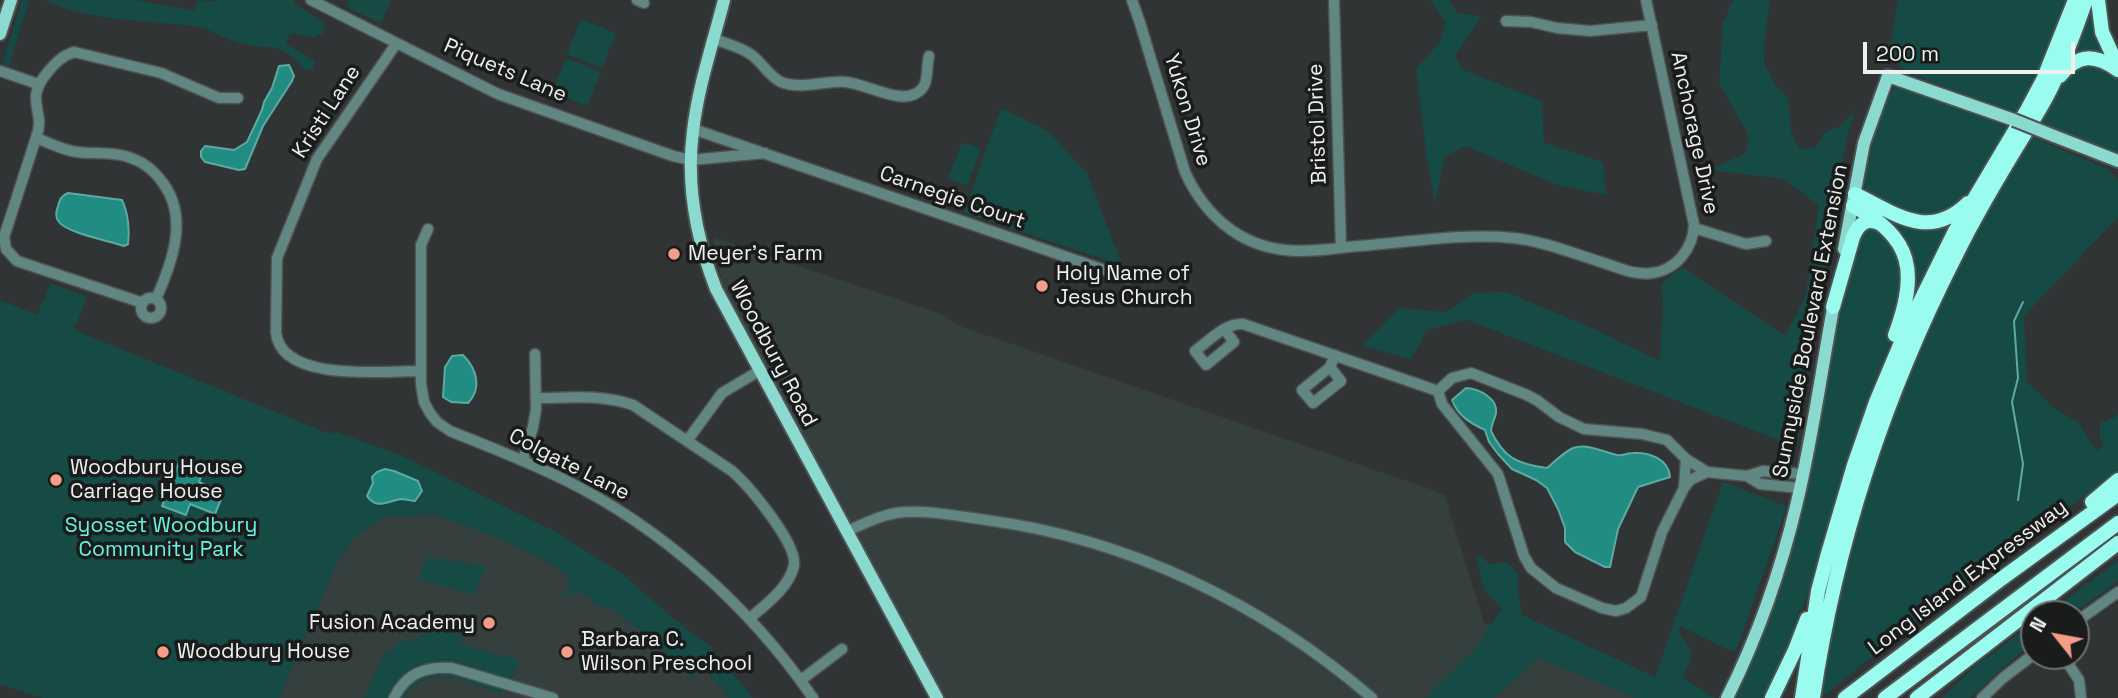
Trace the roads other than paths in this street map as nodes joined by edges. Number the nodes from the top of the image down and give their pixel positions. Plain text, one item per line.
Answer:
1 (11, 0) edge
2 (311, 0) edge
3 (724, 0) edge
4 (1132, 0) edge
5 (1334, 0) edge
6 (1646, 0) edge
7 (2075, 0) edge
8 (2086, 0) edge
9 (2098, 0) edge
10 (1506, 21) dead end
11 (1652, 25) junction
12 (0, 34) edge
13 (714, 39) junction
14 (396, 44) junction
15 (929, 57) dead end
16 (2118, 68) edge
17 (0, 71) edge
18 (0, 77) edge
19 (2053, 86) junction
20 (37, 87) junction
21 (238, 98) dead end
22 (693, 129) junction
23 (36, 138) junction
24 (765, 153) junction
25 (691, 160) junction
26 (2118, 161) edge
27 (1976, 194) junction
28 (1854, 200) junction
29 (1886, 226) junction
30 (1694, 228) junction
31 (428, 229) dead end
32 (1766, 241) dead end
33 (1341, 248) junction
34 (1128, 278) dead end
35 (156, 299) junction
36 (143, 303) junction
37 (1833, 307) junction
38 (1224, 329) dead end
39 (535, 354) dead end
40 (1335, 355) junction
41 (1330, 368) dead end
42 (420, 371) junction
43 (759, 371) junction
44 (1438, 391) junction
45 (536, 398) junction
46 (1875, 402) junction
47 (687, 441) junction
48 (1686, 458) junction
49 (523, 460) junction
50 (1707, 472) junction
51 (1802, 474) junction
52 (1747, 476) junction
53 (2118, 480) edge
54 (1684, 488) junction
55 (1800, 488) junction
56 (2118, 494) edge
57 (2118, 523) edge
58 (846, 532) junction
59 (2118, 543) edge
60 (2001, 579) junction
61 (1818, 591) junction
62 (2118, 592) edge
63 (2090, 612) edge
64 (749, 619) junction
65 (2004, 632) junction
66 (842, 649) dead end
67 (2020, 665) edge
68 (2072, 670) edge
69 (801, 680) junction
70 (394, 698) edge
71 (553, 698) edge
72 (813, 698) edge
73 (937, 698) edge
74 (1372, 698) edge
75 (1727, 698) edge
76 (1772, 698) edge
77 (1802, 698) edge
78 (1813, 698) edge
79 (1845, 698) edge
80 (1885, 698) edge
81 (1917, 698) edge
82 (1930, 698) edge
83 (1982, 698) edge
84 (2081, 698) edge

1 - 12 main road
2 - 14 street, Piquets Lane
3 - 13 main road, Woodbury Road
4 - 33 street, Yukon Drive
5 - 33 street, Bristol Drive
6 - 11 street, Anchorage Drive
7 - 27 highway
8 - 19 highway
9 - 16 highway
10 - 11 street
11 - 30 street, Anchorage Drive
13 - 15 street
13 - 22 main road, Woodbury Road
14 - 25 street, Piquets Lane
14 - 42 street, Kristi Lane
16 - 19 highway
17 - 20 street
18 - 20 street
19 - 78 highway
20 - 21 street
20 - 23 street
22 - 24 street, Carnegie Court
22 - 25 main road, Woodbury Road
23 - 35 street
23 - 36 street
24 - 25 street, Carnegie Court
24 - 34 street, Carnegie Court
25 - 43 main road, Woodbury Road
26 - 28 main road, Sunnyside Boulevard Extension, bridge
27 - 28 highway
27 - 46 highway
28 - 29 highway
28 - 37 main road, Sunnyside Boulevard Extension
29 - 37 highway
29 - 46 highway
30 - 32 street
30 - 33 street, Anchorage Drive
31 - 42 street, Colgate Lane
35 - 36 street
35 - 36 street
37 - 51 main road, Sunnyside Boulevard Extension
38 - 40 street
39 - 45 street
40 - 41 street
40 - 44 street
42 - 49 street, Colgate Lane
43 - 47 street
43 - 58 main road, Woodbury Road
44 - 48 street
44 - 54 street
45 - 47 street
45 - 49 street
46 - 61 highway
47 - 64 street
48 - 50 street
48 - 54 street
49 - 64 street, Colgate Lane
50 - 52 street
50 - 54 street
51 - 52 street
51 - 55 main road, Sunnyside Boulevard Extension
52 - 55 street
53 - 60 highway
55 - 75 main road, Sunnyside Boulevard Extension
56 - 60 highway, Long Island Expressway
57 - 80 highway
58 - 73 main road, Woodbury Road
58 - 74 street
59 - 65 highway
60 - 79 highway, Long Island Expressway
61 - 76 highway
61 - 77 highway
62 - 63 street
64 - 69 street, Colgate Lane
65 - 81 highway
65 - 82 highway
66 - 69 street
67 - 83 street
68 - 84 street
69 - 72 street, Colgate Lane
70 - 71 street

